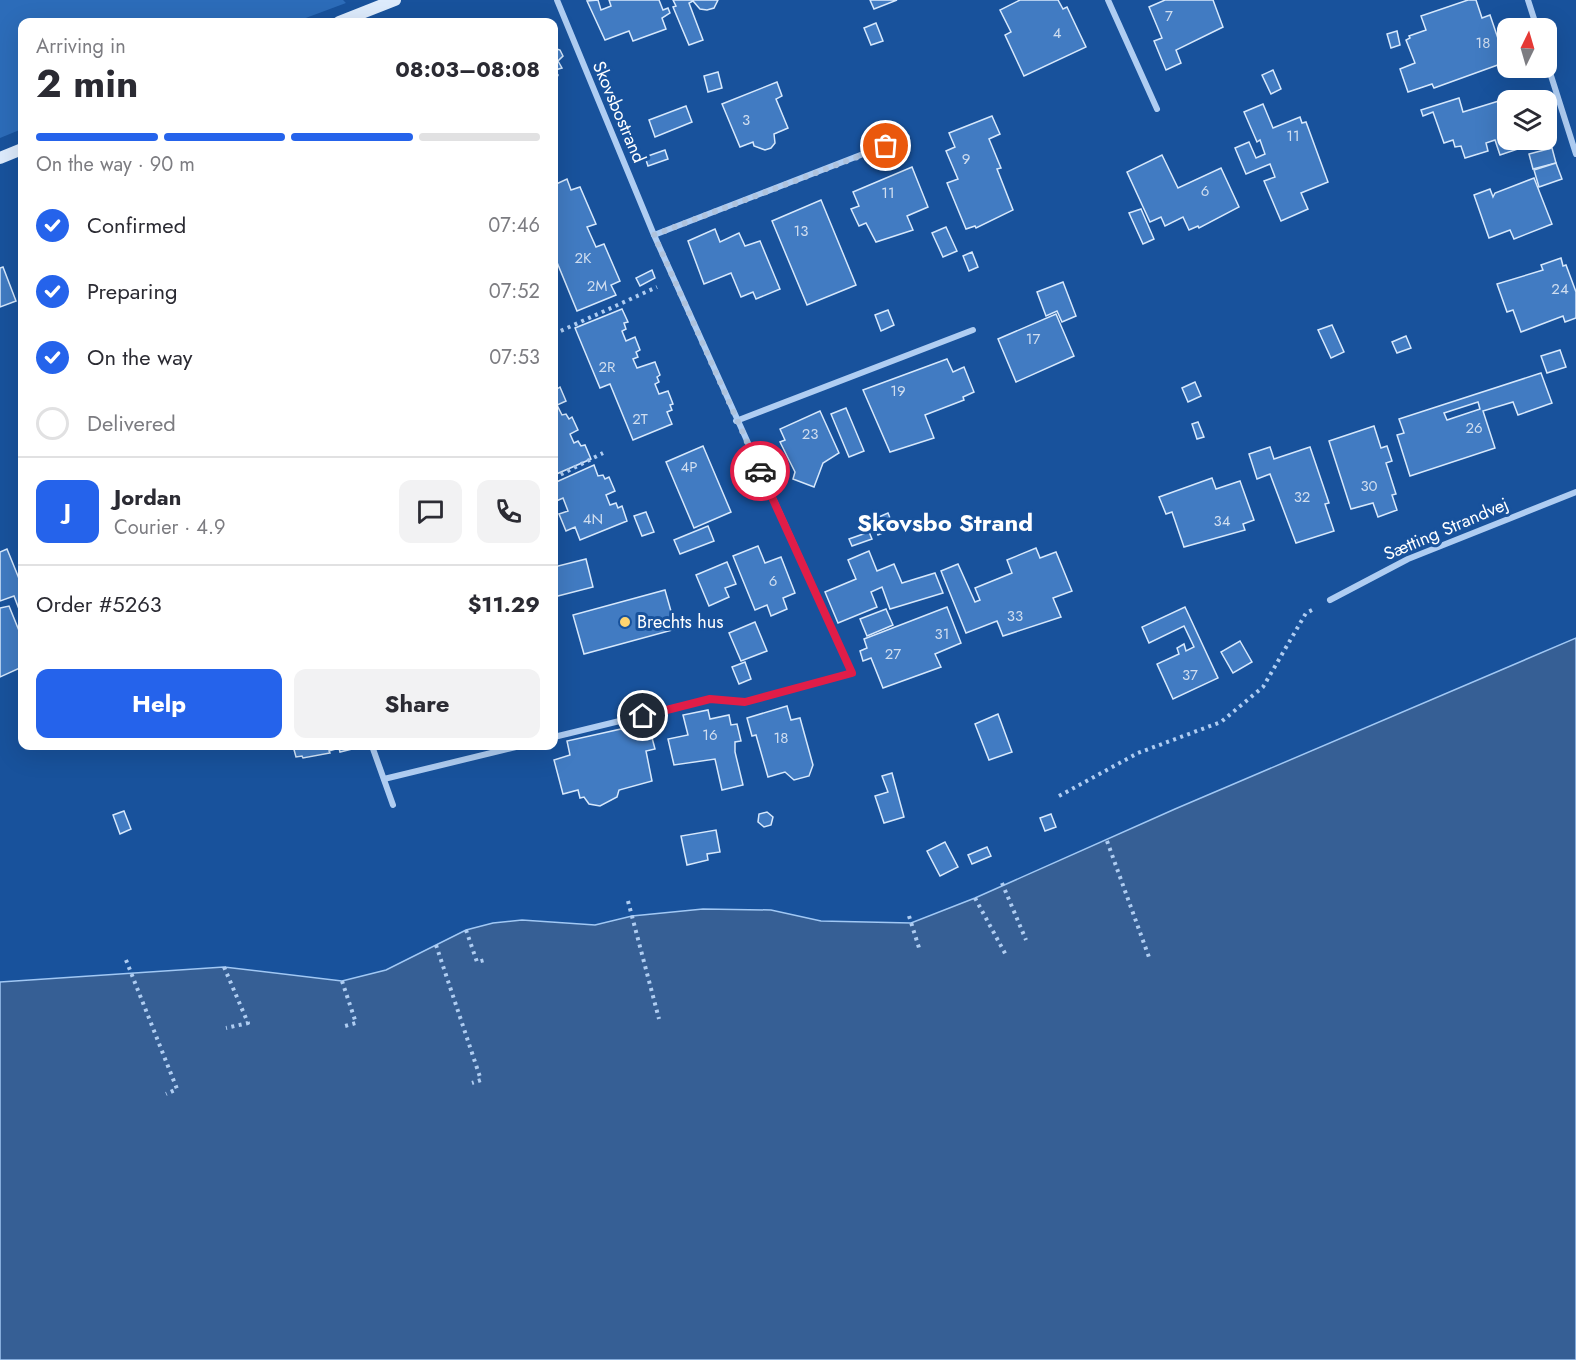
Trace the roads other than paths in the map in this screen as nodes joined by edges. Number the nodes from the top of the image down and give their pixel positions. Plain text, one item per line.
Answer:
1 (395, 0) edge
2 (556, 0) edge
3 (1108, 0) edge
4 (1528, 0) edge
5 (349, 18) edge
6 (1534, 18) edge
7 (1552, 78) edge
8 (1157, 109) dead end
9 (907, 137) dead end
10 (18, 151) edge
11 (1576, 154) edge
12 (0, 158) edge
13 (654, 235) junction
14 (973, 330) dead end
15 (736, 421) junction
16 (1576, 492) edge
17 (1330, 600) road end
18 (558, 736) edge
19 (373, 750) edge
20 (504, 750) edge
21 (384, 779) junction
22 (393, 805) dead end

1 - 5 street
2 - 13 street, Skovsbostrand
3 - 8 street
4 - 6 street
7 - 11 street
9 - 13 street
10 - 12 street
13 - 15 street, Skovsbostrand
14 - 15 street
15 - 18 street, Skovsbostrand
16 - 17 street, Sætting Strandvej
19 - 21 street
20 - 21 street
21 - 22 street

